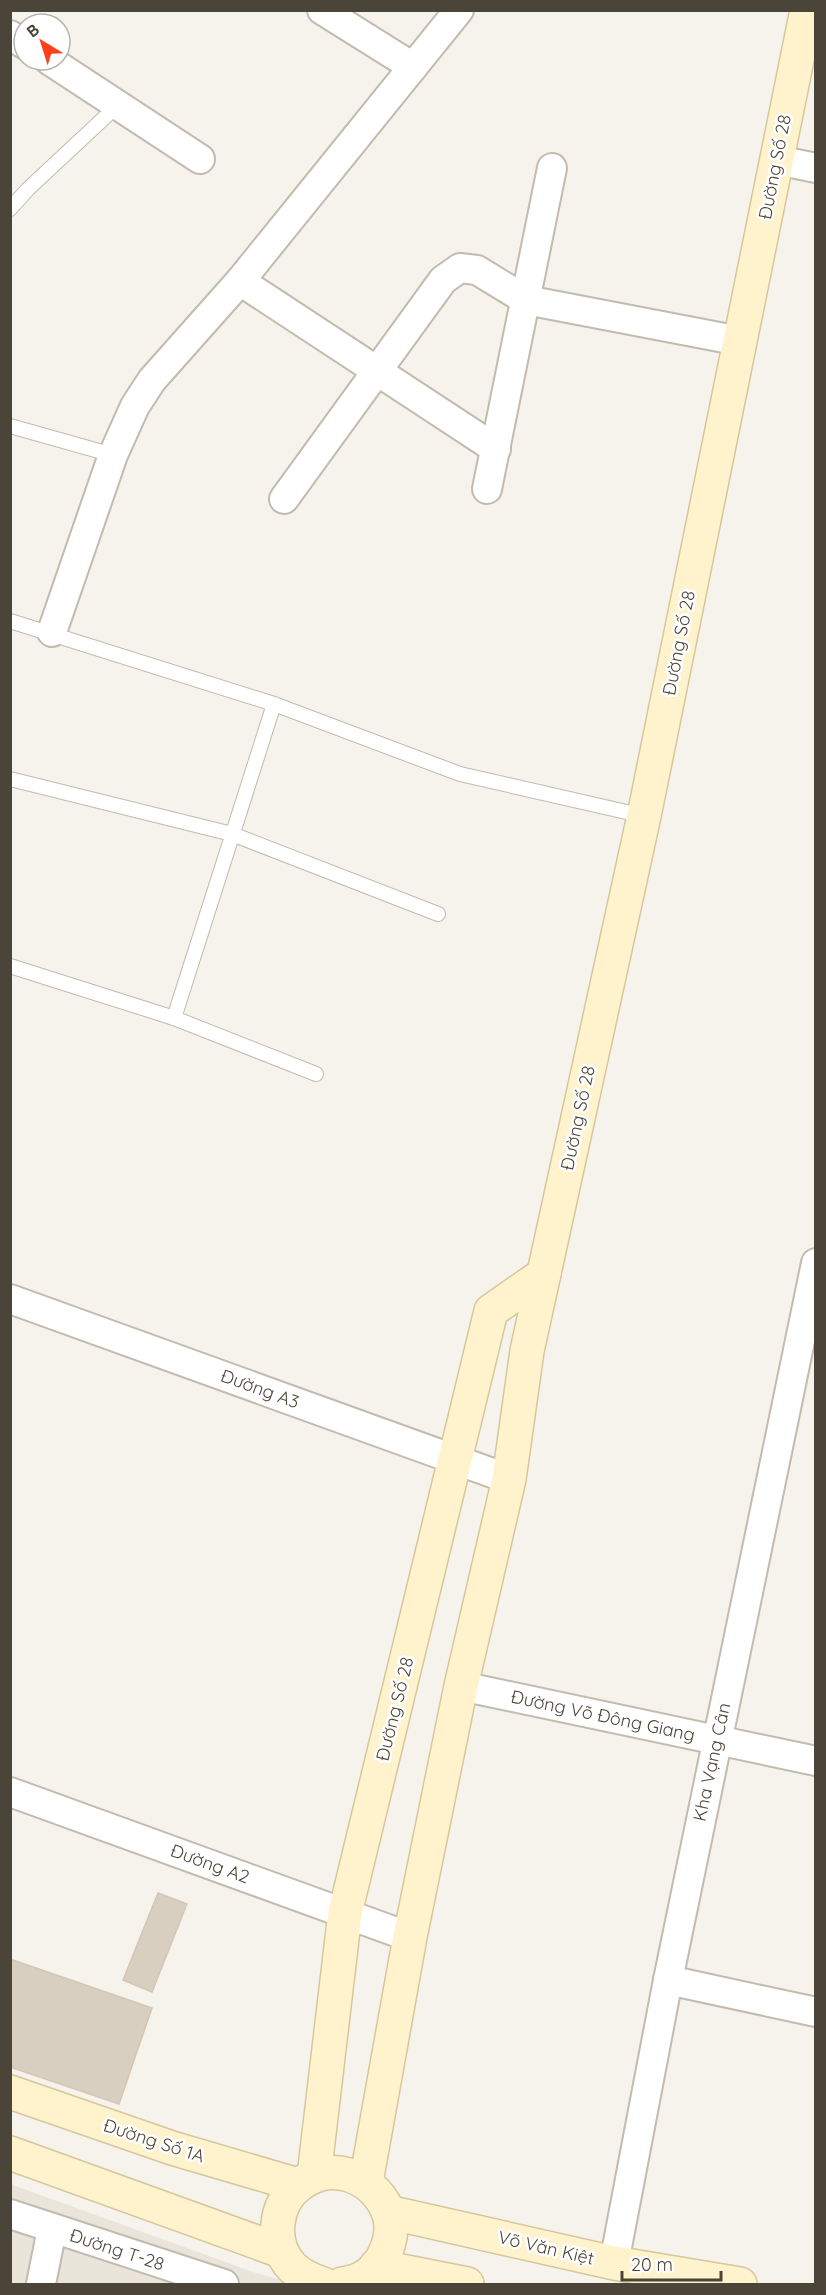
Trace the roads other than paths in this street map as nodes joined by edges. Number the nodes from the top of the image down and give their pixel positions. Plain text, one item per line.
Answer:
1 (322, 10) edge
2 (459, 10) edge
3 (807, 10) edge
4 (413, 67) junction
5 (69, 72) edge
6 (118, 104) junction
7 (200, 159) dead end
8 (777, 160) junction
9 (552, 168) dead end
10 (816, 168) edge
11 (10, 209) edge
12 (240, 280) junction
13 (526, 300) junction
14 (740, 341) junction
15 (376, 370) junction
16 (10, 426) edge
17 (496, 449) junction
18 (113, 455) junction
19 (487, 489) dead end
20 (284, 498) dead end
21 (10, 621) edge
22 (52, 632) junction
23 (274, 704) junction
24 (10, 779) edge
25 (644, 816) junction
26 (232, 834) junction
27 (438, 914) dead end
28 (10, 966) edge
29 (174, 1018) junction
30 (316, 1074) dead end
31 (816, 1263) edge
32 (544, 1274) junction
33 (10, 1299) edge
34 (455, 1460) junction
35 (509, 1479) junction
36 (462, 1686) junction
37 (717, 1740) junction
38 (816, 1761) edge
39 (10, 1792) edge
40 (345, 1913) junction
41 (410, 1937) junction
42 (668, 1980) junction
43 (816, 2012) edge
44 (10, 2092) edge
45 (10, 2153) edge
46 (306, 2180) junction
47 (366, 2182) junction
48 (388, 2212) junction
49 (10, 2214) edge
50 (52, 2229) junction
51 (281, 2251) junction
52 (614, 2263) junction
53 (376, 2266) junction
54 (41, 2284) edge
55 (224, 2284) edge
56 (323, 2284) edge
57 (342, 2284) edge
58 (466, 2284) edge
59 (740, 2284) edge

1 - 4 street
2 - 4 street
3 - 8 street, Đường Số 28
4 - 12 street
5 - 6 street
6 - 7 street
6 - 11 lane
8 - 10 street
8 - 14 street, Đường Số 28
9 - 13 street
12 - 15 street
12 - 18 street
13 - 14 street
13 - 15 street
13 - 17 street
14 - 25 street, Đường Số 28
15 - 17 street
15 - 20 street
16 - 18 lane
17 - 19 street
18 - 22 street
21 - 22 lane
22 - 23 lane
23 - 25 lane
23 - 26 lane
24 - 26 lane
25 - 32 street, Đường Số 28
26 - 27 lane
26 - 29 lane
28 - 29 lane
29 - 30 lane
31 - 37 street, Kha Vạng Cân
32 - 34 street, Đường Số 28
32 - 35 street, Đường Số 28
33 - 34 street, Đường A3
34 - 35 street, Đường A3
34 - 40 street, Đường Số 28
35 - 36 street, Đường Số 28
36 - 37 street, Đường Võ Đông Giang
36 - 41 street, Đường Số 28
37 - 38 street, Đường Võ Đông Giang
37 - 42 street, Kha Vạng Cân
39 - 40 street, Đường A2
40 - 41 street, Đường A2
40 - 46 street, Đường Số 28
41 - 47 street, Đường Số 28
42 - 43 street
42 - 52 street, Kha Vạng Cân
44 - 46 street, Đường Số 1A
45 - 51 street
46 - 47 street
46 - 51 street
47 - 48 street
48 - 52 street, Võ Văn Kiệt
48 - 53 street
49 - 50 street, Đường T-28
50 - 54 street
50 - 55 street, Đường T-28
51 - 56 street
52 - 59 street, Võ Văn Kiệt
53 - 57 street
53 - 58 street

